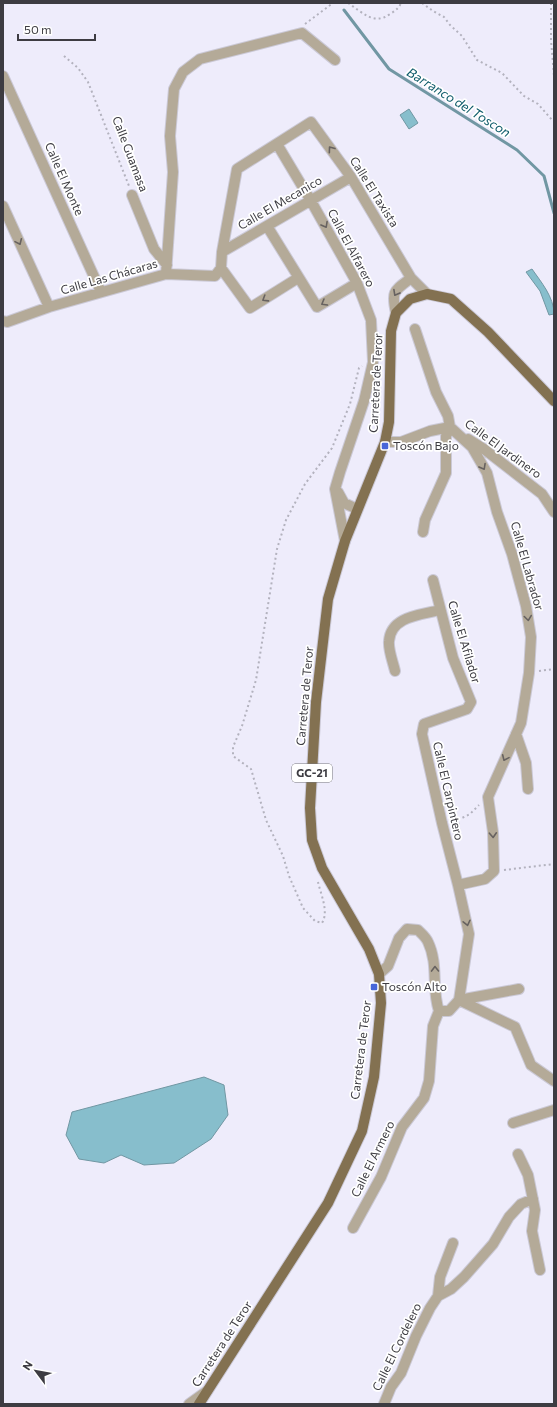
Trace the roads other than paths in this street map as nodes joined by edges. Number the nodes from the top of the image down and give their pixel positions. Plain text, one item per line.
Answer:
1 (335, 60) dead end
2 (3, 76) edge
3 (277, 144) junction
4 (352, 177) junction
5 (132, 195) road end
6 (311, 200) junction
7 (3, 206) edge
8 (267, 226) junction
9 (222, 252) junction
10 (221, 268) junction
11 (167, 269) junction
12 (298, 278) junction
13 (411, 278) junction
14 (357, 283) junction
15 (100, 292) junction
16 (427, 294) junction
17 (49, 307) junction
18 (396, 313) junction
19 (3, 322) edge
20 (415, 329) dead end
21 (554, 401) edge
22 (450, 427) junction
23 (385, 442) junction
24 (336, 489) junction
25 (357, 510) junction
26 (554, 512) edge
27 (422, 532) dead end
28 (345, 541) junction
29 (433, 580) dead end
30 (440, 610) junction
31 (395, 671) dead end
32 (467, 709) joint
33 (516, 734) junction
34 (528, 790) dead end
35 (458, 885) junction
36 (379, 974) junction
37 (519, 989) dead end
38 (459, 1000) junction
39 (439, 1011) junction
40 (554, 1081) edge
41 (554, 1110) edge
42 (512, 1123) dead end
43 (518, 1154) dead end
44 (533, 1200) junction
45 (353, 1228) dead end
46 (453, 1243) dead end
47 (540, 1270) dead end
48 (438, 1296) junction
49 (207, 1391) junction
50 (189, 1404) edge
51 (200, 1404) edge
52 (384, 1404) edge

1 - 11 street
2 - 15 street, Calle El Monte
4 -> 3 street, Calle El Taxista
3 - 6 street, Calle El Alfarero
3 - 9 street
4 - 6 street, Calle El Mecanico
4 - 13 street, Calle El Taxista
5 - 11 street, Calle Guamasa
6 - 8 street, Calle El Mecanico
6 -> 14 street, Calle El Alfarero
7 -> 17 street
8 - 9 street, Calle El Mecanico
8 - 12 street
9 - 10 street
10 - 11 street, Calle Las Chácaras
12 -> 10 street
11 - 15 street, Calle Las Chácaras
14 -> 12 street
13 - 16 street, Calle El Taxista
13 -> 18 street
14 - 24 street, Calle El Alfarero
15 - 17 street, Calle Las Chácaras
16 - 18 main road
16 - 21 main road
17 - 19 street, Calle Las Chácaras
18 - 23 main road, Carretera de Teror / GC-21
20 - 22 street
22 - 23 street
22 - 26 street, Calle El Jardinero
22 - 27 street
22 -> 33 street, Calle El Labrador
23 - 25 main road, Carretera de Teror / GC-21
24 - 25 street
24 - 28 street, Calle El Alfarero
25 - 28 main road, Carretera de Teror / GC-21
28 - 36 main road, Carretera de Teror / GC-21
29 - 30 street, Calle El Afilador
30 - 31 street
30 - 32 street, Calle El Afilador
32 - 35 street, Calle El Carpintero
33 - 34 street
33 -> 35 street, Calle El Labrador
35 -> 38 street
39 -> 36 street
36 - 49 main road, Carretera de Teror / GC-21
37 - 38 street
38 - 39 street
38 - 40 street
39 - 45 street, Calle El Armero
41 - 42 street
43 - 44 street
44 - 47 street
44 - 48 street, Calle El Cordelero
46 - 48 street
48 - 52 street, Calle El Cordelero
49 - 50 street
49 - 51 main road, Carretera de Teror / GC-21

